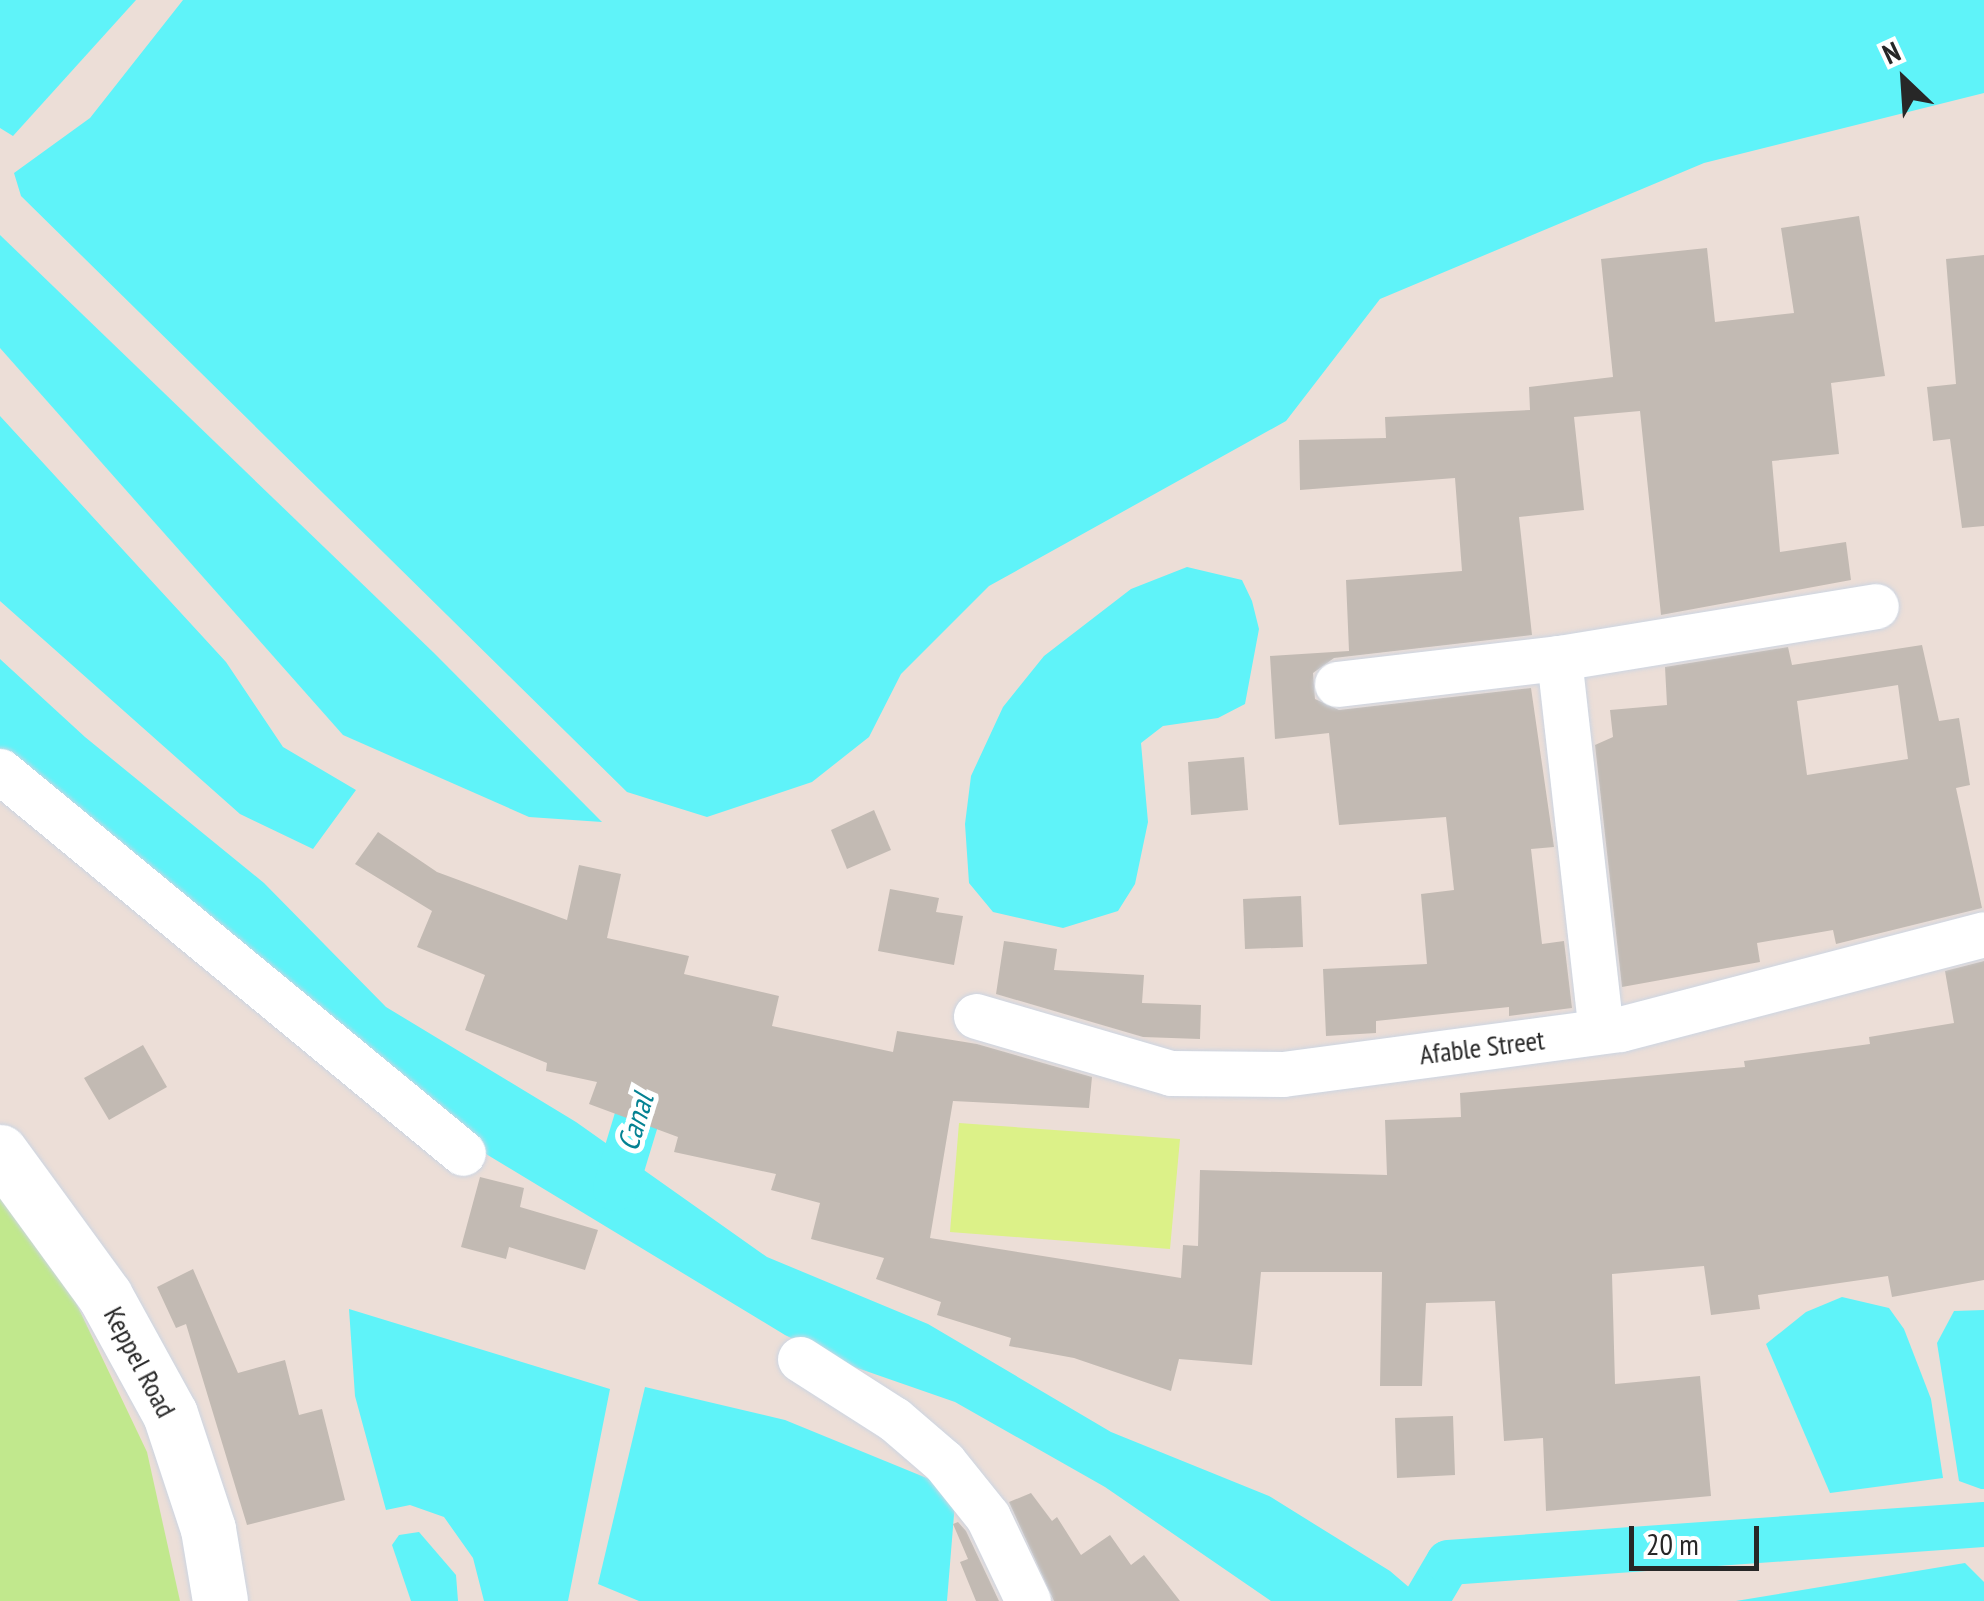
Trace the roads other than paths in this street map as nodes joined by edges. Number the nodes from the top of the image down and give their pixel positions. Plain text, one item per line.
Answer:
1 (1876, 606) dead end
2 (1559, 658) junction
3 (1337, 684) dead end
4 (0, 771) edge
5 (1984, 934) edge
6 (976, 1016) dead end
7 (1601, 1032) junction
8 (0, 1152) edge
9 (463, 1153) dead end
10 (800, 1359) dead end
11 (220, 1601) edge
12 (1028, 1601) edge

1 - 2 street
2 - 3 street
2 - 7 street
4 - 9 street
5 - 7 street, Afable Street
6 - 7 street, Afable Street
8 - 11 street, Keppel Road
10 - 12 street

